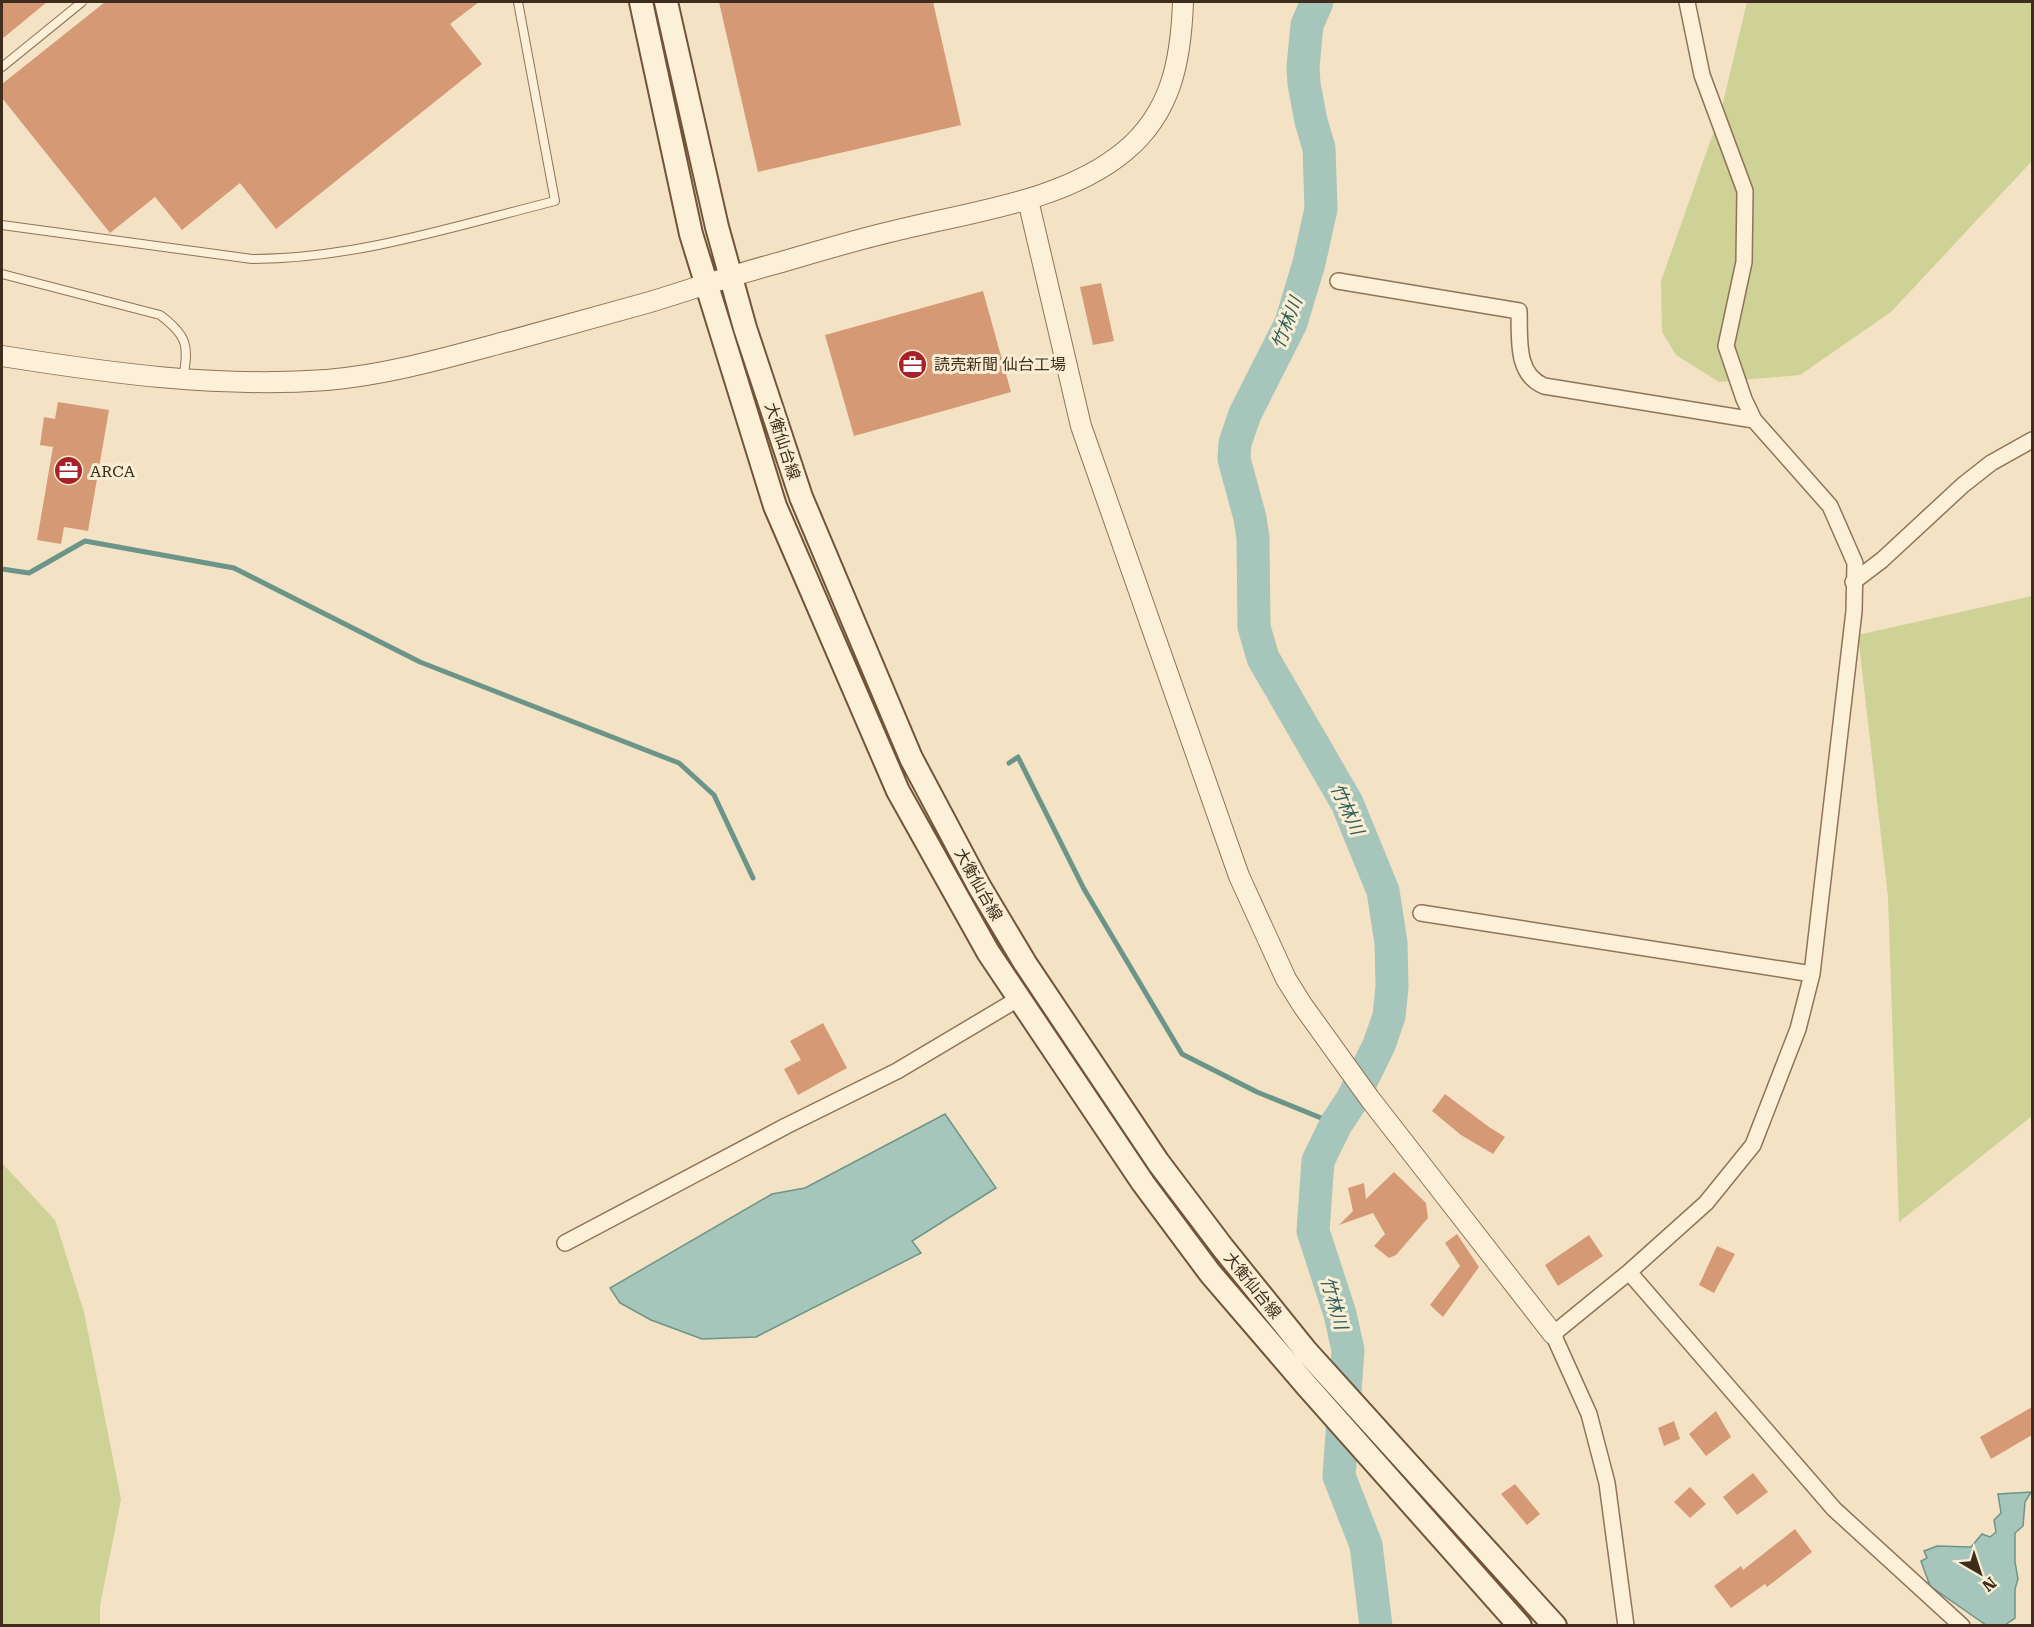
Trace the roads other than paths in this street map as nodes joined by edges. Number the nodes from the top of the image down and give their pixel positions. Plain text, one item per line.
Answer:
1 (82, 2) edge
2 (518, 2) edge
3 (640, 2) edge
4 (666, 2) edge
5 (1183, 2) edge
6 (1687, 2) edge
7 (2, 67) edge
8 (1028, 200) junction
9 (2, 225) edge
10 (2, 274) edge
11 (730, 276) junction
12 (1338, 281) dead end
13 (706, 284) junction
14 (2, 356) edge
15 (183, 380) junction
16 (1754, 420) junction
17 (2032, 440) edge
18 (1853, 582) junction
19 (1421, 913) dead end
20 (1812, 974) junction
21 (1018, 999) junction
22 (565, 1243) dead end
23 (1629, 1272) junction
24 (1553, 1334) junction
25 (1520, 1626) edge
26 (1555, 1626) edge
27 (1626, 1626) edge
28 (1962, 1626) edge

1 - 7 lane
2 - 9 lane
3 - 13 main road, 大衡仙台線
4 - 11 main road, 大衡仙台線
5 - 8 street
6 - 16 street
8 - 11 street
8 - 24 street
10 - 15 lane
11 - 13 street
11 - 26 main road, 大衡仙台線
12 - 16 street
13 - 15 street
13 - 21 main road, 大衡仙台線
14 - 15 street
16 - 18 street
17 - 18 street
18 - 20 street
19 - 20 street
20 - 23 street
21 - 22 street
21 - 25 main road, 大衡仙台線
23 - 24 street
23 - 28 street
24 - 27 street

